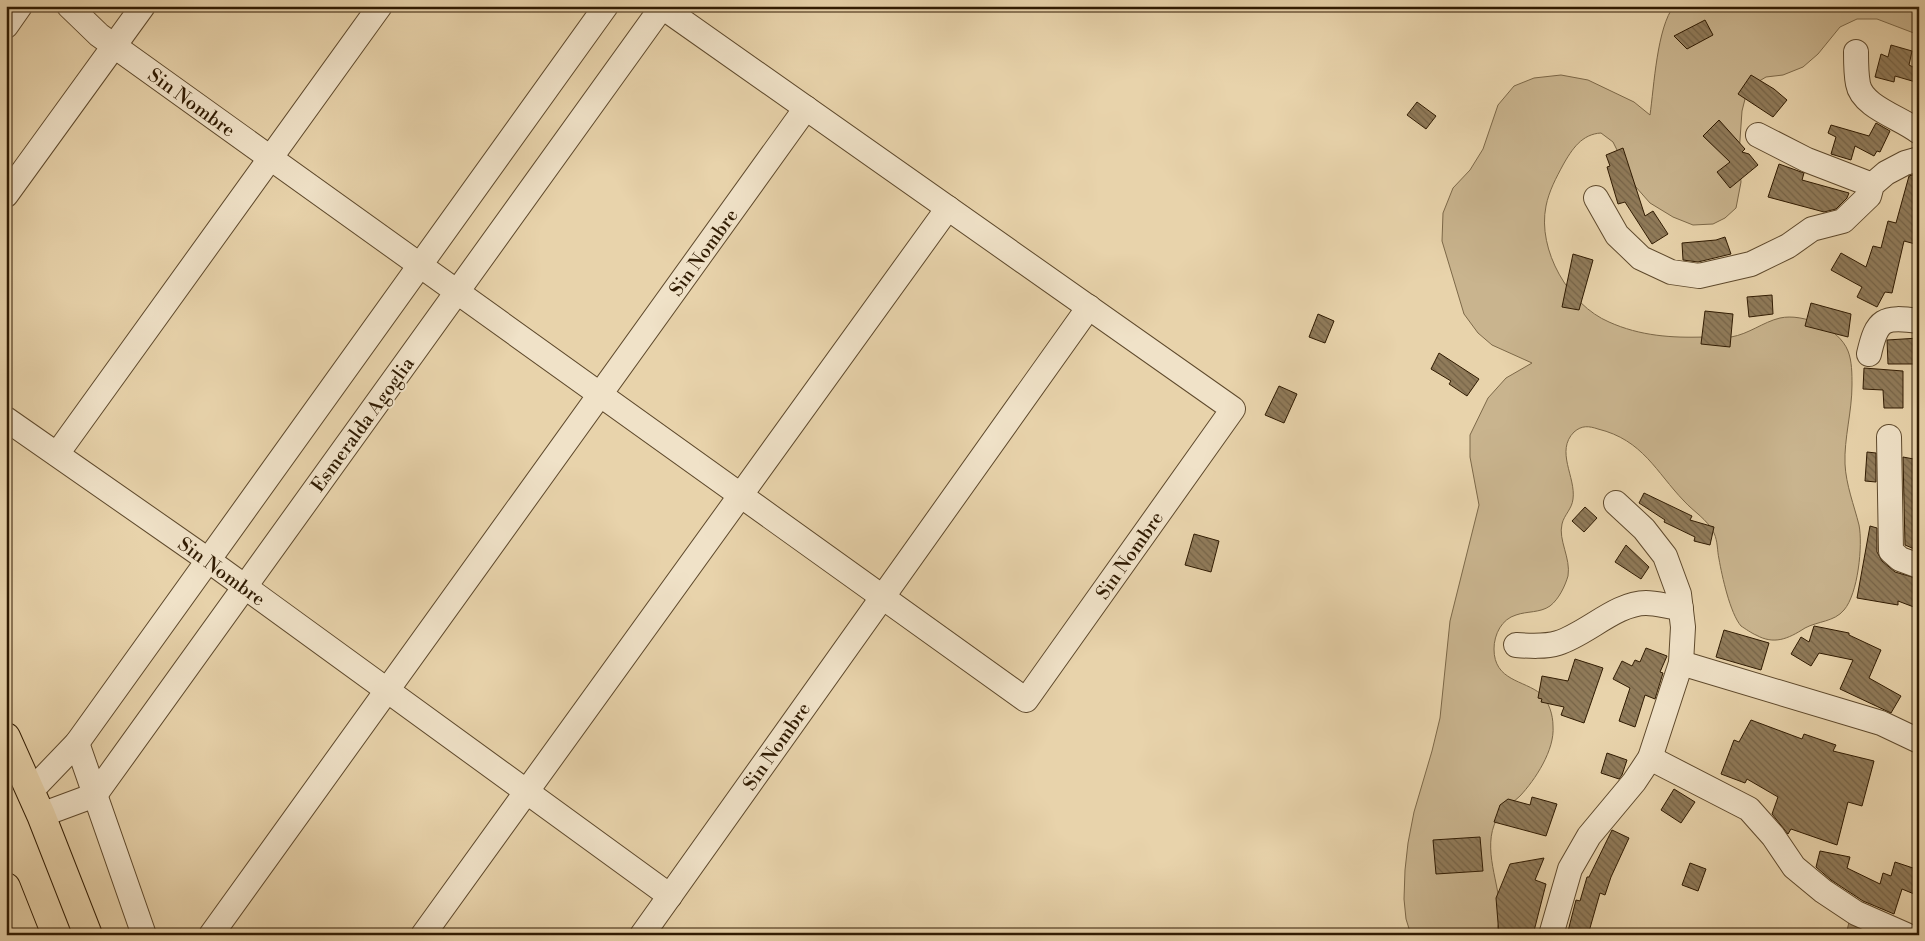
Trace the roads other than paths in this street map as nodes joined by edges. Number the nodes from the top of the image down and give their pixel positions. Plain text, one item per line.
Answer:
1 (20, 6) edge
2 (70, 6) edge
3 (143, 6) edge
4 (380, 6) edge
5 (606, 6) edge
6 (661, 7) edge
7 (6, 26) edge
8 (114, 46) junction
9 (1856, 52) dead end
10 (806, 108) junction
11 (1919, 132) edge
12 (1758, 135) dead end
13 (270, 158) junction
14 (1919, 159) edge
15 (1872, 185) junction
16 (6, 195) edge
17 (1596, 198) dead end
18 (948, 208) junction
19 (419, 266) junction
20 (456, 293) junction
21 (1089, 307) junction
22 (1919, 321) edge
23 (1869, 354) dead end
24 (599, 395) junction
25 (6, 419) edge
26 (1889, 436) dead end
27 (57, 454) junction
28 (740, 496) junction
29 (1616, 503) dead end
30 (208, 560) junction
31 (1919, 566) edge
32 (245, 587) junction
33 (882, 597) junction
34 (1680, 608) junction
35 (1516, 645) dead end
36 (1681, 663) junction
37 (387, 690) junction
38 (6, 737) edge
39 (1919, 741) edge
40 (77, 743) junction
41 (1650, 758) junction
42 (526, 791) junction
43 (95, 795) junction
44 (36, 803) junction
45 (6, 887) edge
46 (670, 896) junction
47 (25, 935) edge
48 (88, 935) edge
49 (144, 935) edge
50 (211, 935) edge
51 (423, 935) edge
52 (642, 935) edge
53 (1550, 935) edge
54 (1906, 935) edge

1 - 7 street
2 - 8 street, Sin Nombre
3 - 8 street
4 - 13 street
5 - 19 street
6 - 10 street, Sin Nombre
6 - 20 street, Esmeralda Agoglia
8 - 13 street, Sin Nombre
8 - 16 street
9 - 11 street
10 - 18 street, Sin Nombre
10 - 24 street, Sin Nombre
12 - 15 street
13 - 19 street, Sin Nombre
13 - 27 street
14 - 15 street
15 - 17 street
18 - 21 street, Sin Nombre
18 - 28 street
19 - 20 street, Sin Nombre
19 - 30 street
20 - 24 street, Sin Nombre
20 - 32 street, Esmeralda Agoglia
21 - 33 street, Sin Nombre
21 - 33 street, Sin Nombre
22 - 23 street
24 - 28 street, Sin Nombre
24 - 37 street, Sin Nombre
25 - 27 street, Sin Nombre
26 - 31 street
27 - 30 street, Sin Nombre
28 - 33 street, Sin Nombre
28 - 42 street
29 - 34 street
30 - 32 street, Sin Nombre
30 - 40 street
32 - 37 street, Sin Nombre
32 - 43 street, Esmeralda Agoglia
33 - 46 street, Sin Nombre
34 - 35 street
34 - 36 street
36 - 39 street
36 - 41 street
37 - 42 street, Sin Nombre
37 - 50 street, Sin Nombre
38 - 44 main road
40 - 43 street
40 - 44 street
41 - 53 street
41 - 54 street
42 - 46 street, Sin Nombre
42 - 51 street
43 - 44 street
43 - 49 street
44 - 48 main road
45 - 47 main road
46 - 52 street, Sin Nombre

